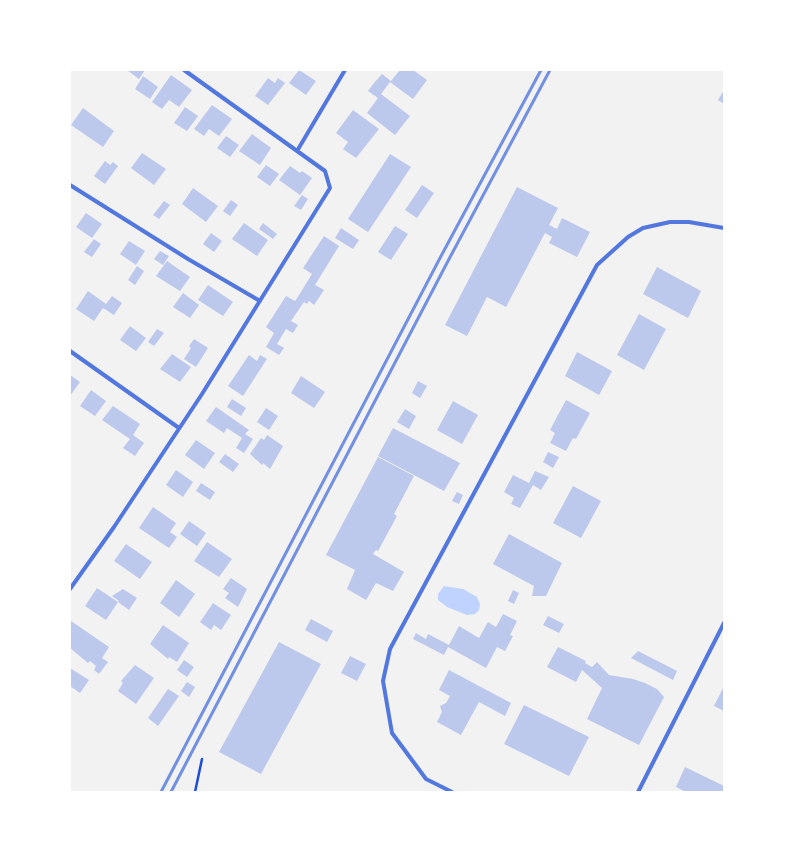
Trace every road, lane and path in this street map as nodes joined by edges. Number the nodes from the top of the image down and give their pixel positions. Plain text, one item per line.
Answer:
1 (184, 70) edge
2 (345, 70) edge
3 (297, 151) junction
4 (70, 185) edge
5 (724, 228) edge
6 (260, 301) junction
7 (70, 351) edge
8 (179, 428) junction
9 (70, 589) edge
10 (724, 623) edge
11 (202, 759) dead end
12 (195, 792) edge
13 (452, 792) edge
14 (638, 792) edge

1 - 3 street
2 - 3 street
3 - 6 street
4 - 6 street
5 - 13 street
6 - 8 street
7 - 8 street
8 - 9 street
10 - 14 street
11 - 12 path

